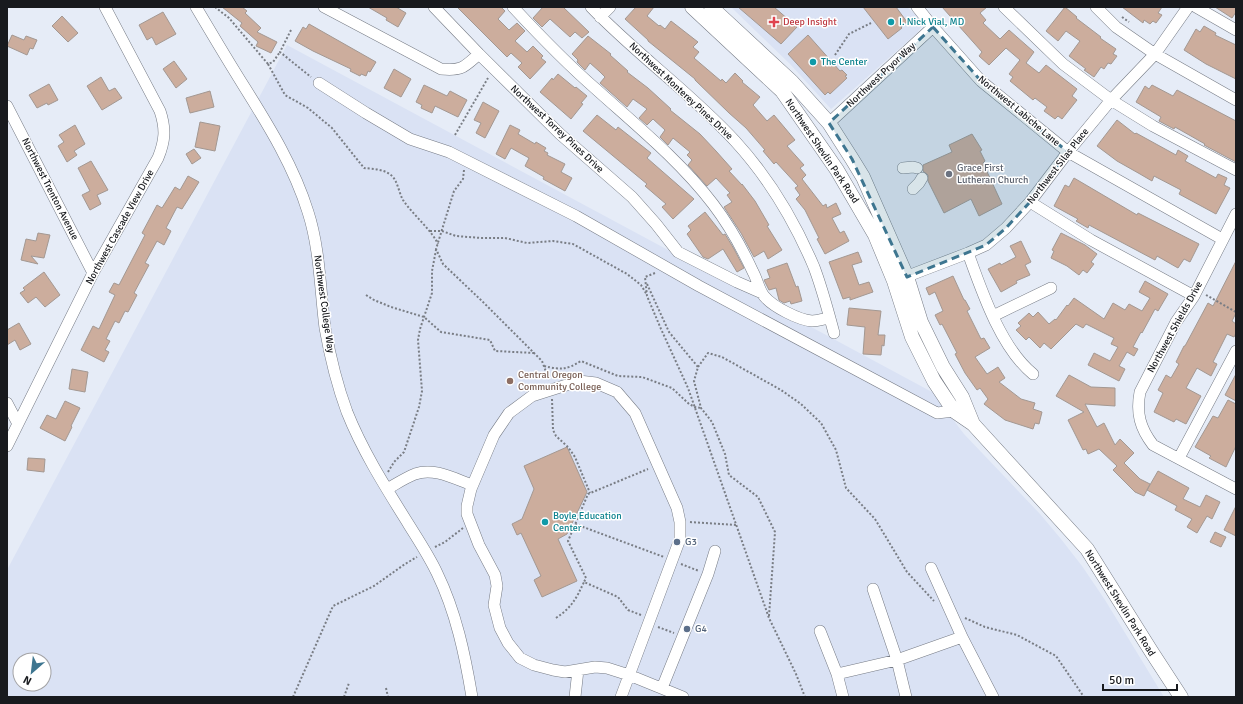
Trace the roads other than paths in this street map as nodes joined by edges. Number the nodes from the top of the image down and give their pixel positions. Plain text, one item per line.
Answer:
1 (105, 7) edge
2 (196, 7) edge
3 (324, 7) edge
4 (434, 7) edge
5 (513, 7) edge
6 (591, 7) edge
7 (610, 7) edge
8 (692, 7) edge
9 (711, 7) edge
10 (917, 7) edge
11 (1004, 7) edge
12 (1096, 7) edge
13 (1188, 7) edge
14 (1196, 7) edge
15 (600, 17) junction
16 (933, 27) junction
17 (1236, 30) edge
18 (479, 54) junction
19 (1155, 54) junction
20 (319, 83) road end
21 (1111, 100) junction
22 (1236, 100) edge
23 (7, 106) edge
24 (830, 123) junction
25 (1068, 152) junction
26 (903, 168) dead end
27 (1236, 170) edge
28 (913, 189) dead end
29 (1030, 202) junction
30 (1236, 214) edge
31 (1222, 239) junction
32 (968, 253) junction
33 (93, 273) junction
34 (900, 278) junction
35 (1051, 288) dead end
36 (762, 293) junction
37 (1196, 293) junction
38 (993, 316) junction
39 (830, 318) junction
40 (834, 333) dead end
41 (1236, 351) edge
42 (1033, 374) dead end
43 (7, 403) edge
44 (954, 411) junction
45 (18, 424) junction
46 (973, 424) junction
47 (7, 446) edge
48 (1179, 458) junction
49 (384, 485) junction
50 (472, 485) junction
51 (1236, 489) edge
52 (715, 551) dead end
53 (931, 568) dead end
54 (874, 589) dead end
55 (820, 631) dead end
56 (962, 636) junction
57 (897, 660) junction
58 (578, 670) junction
59 (837, 674) junction
60 (629, 675) junction
61 (662, 688) junction
62 (472, 697) edge
63 (575, 697) edge
64 (621, 697) edge
65 (683, 697) edge
66 (843, 697) edge
67 (906, 697) edge
68 (993, 697) edge
69 (1181, 697) edge

1 - 33 street, Northwest Cascade View Drive
2 - 49 street, Northwest College Way
3 - 18 street
4 - 18 street, Northwest Torrey Pines Drive
5 - 36 street
6 - 15 street, Northwest Monterey Pines Drive
7 - 15 street
8 - 34 main road, Northwest Shevlin Park Road
9 - 24 main road, Northwest Shevlin Park Road
10 - 16 street, Northwest Labiche Lane
11 - 21 street
12 - 19 street
13 - 19 street, Northwest Silas Place
14 - 17 street
15 - 39 street, Northwest Monterey Pines Drive
16 - 24 street, Northwest Pryor Way
16 - 25 street, Northwest Labiche Lane
18 - 36 street, Northwest Torrey Pines Drive
19 - 21 street, Northwest Silas Place
19 - 22 street
20 - 44 street
21 - 25 street, Northwest Silas Place
21 - 27 street
23 - 33 street, Northwest Trenton Avenue
24 - 34 main road, Northwest Shevlin Park Road
25 - 29 street, Northwest Silas Place
25 - 31 street, Northwest Labiche Lane
26 - 28 street
29 - 32 street, Northwest Silas Place
29 - 37 street
30 - 31 street, Northwest Shields Drive
31 - 37 street, Northwest Shields Drive
32 - 34 street, Northwest Silas Place
32 - 38 street
33 - 45 street, Northwest Cascade View Drive
34 - 44 main road, Northwest Shevlin Park Road
34 - 46 main road, Northwest Shevlin Park Road
35 - 38 street
36 - 39 street
37 - 48 street, Northwest Shields Drive
38 - 42 street
39 - 40 street, Northwest Monterey Pines Drive
41 - 48 street
43 - 45 street
44 - 46 main road, Northwest Shevlin Park Road
45 - 47 street, Northwest Cascade View Drive
46 - 69 main road, Northwest Shevlin Park Road
48 - 51 street, Northwest Shields Drive
49 - 50 street
49 - 62 street, Northwest College Way
50 - 58 street
50 - 60 street
52 - 61 street
53 - 56 street
54 - 57 street
55 - 59 street
56 - 57 street
56 - 68 street
57 - 59 street
57 - 67 street
58 - 60 street
58 - 63 street
59 - 66 street
60 - 61 street
60 - 64 street
61 - 65 street

